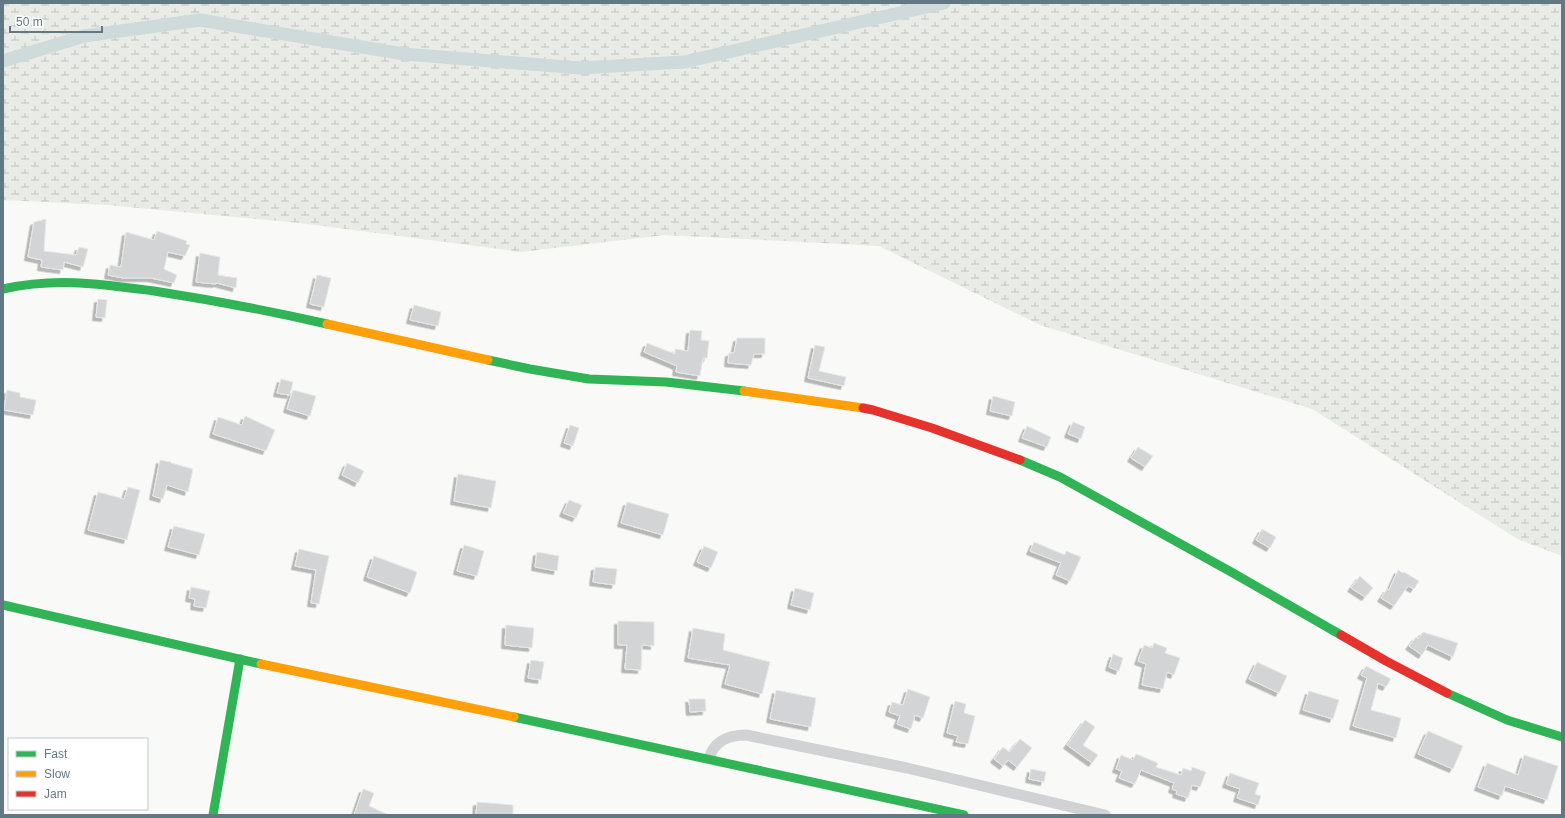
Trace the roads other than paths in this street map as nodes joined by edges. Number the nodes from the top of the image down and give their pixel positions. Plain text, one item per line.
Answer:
1 (3, 289) edge
2 (3, 605) edge
3 (240, 659) junction
4 (1562, 737) edge
5 (709, 758) junction
6 (212, 815) edge
7 (964, 815) edge
8 (1105, 815) edge

1 - 4 street
2 - 3 street
3 - 5 street
3 - 6 street
5 - 7 street
5 - 8 street

